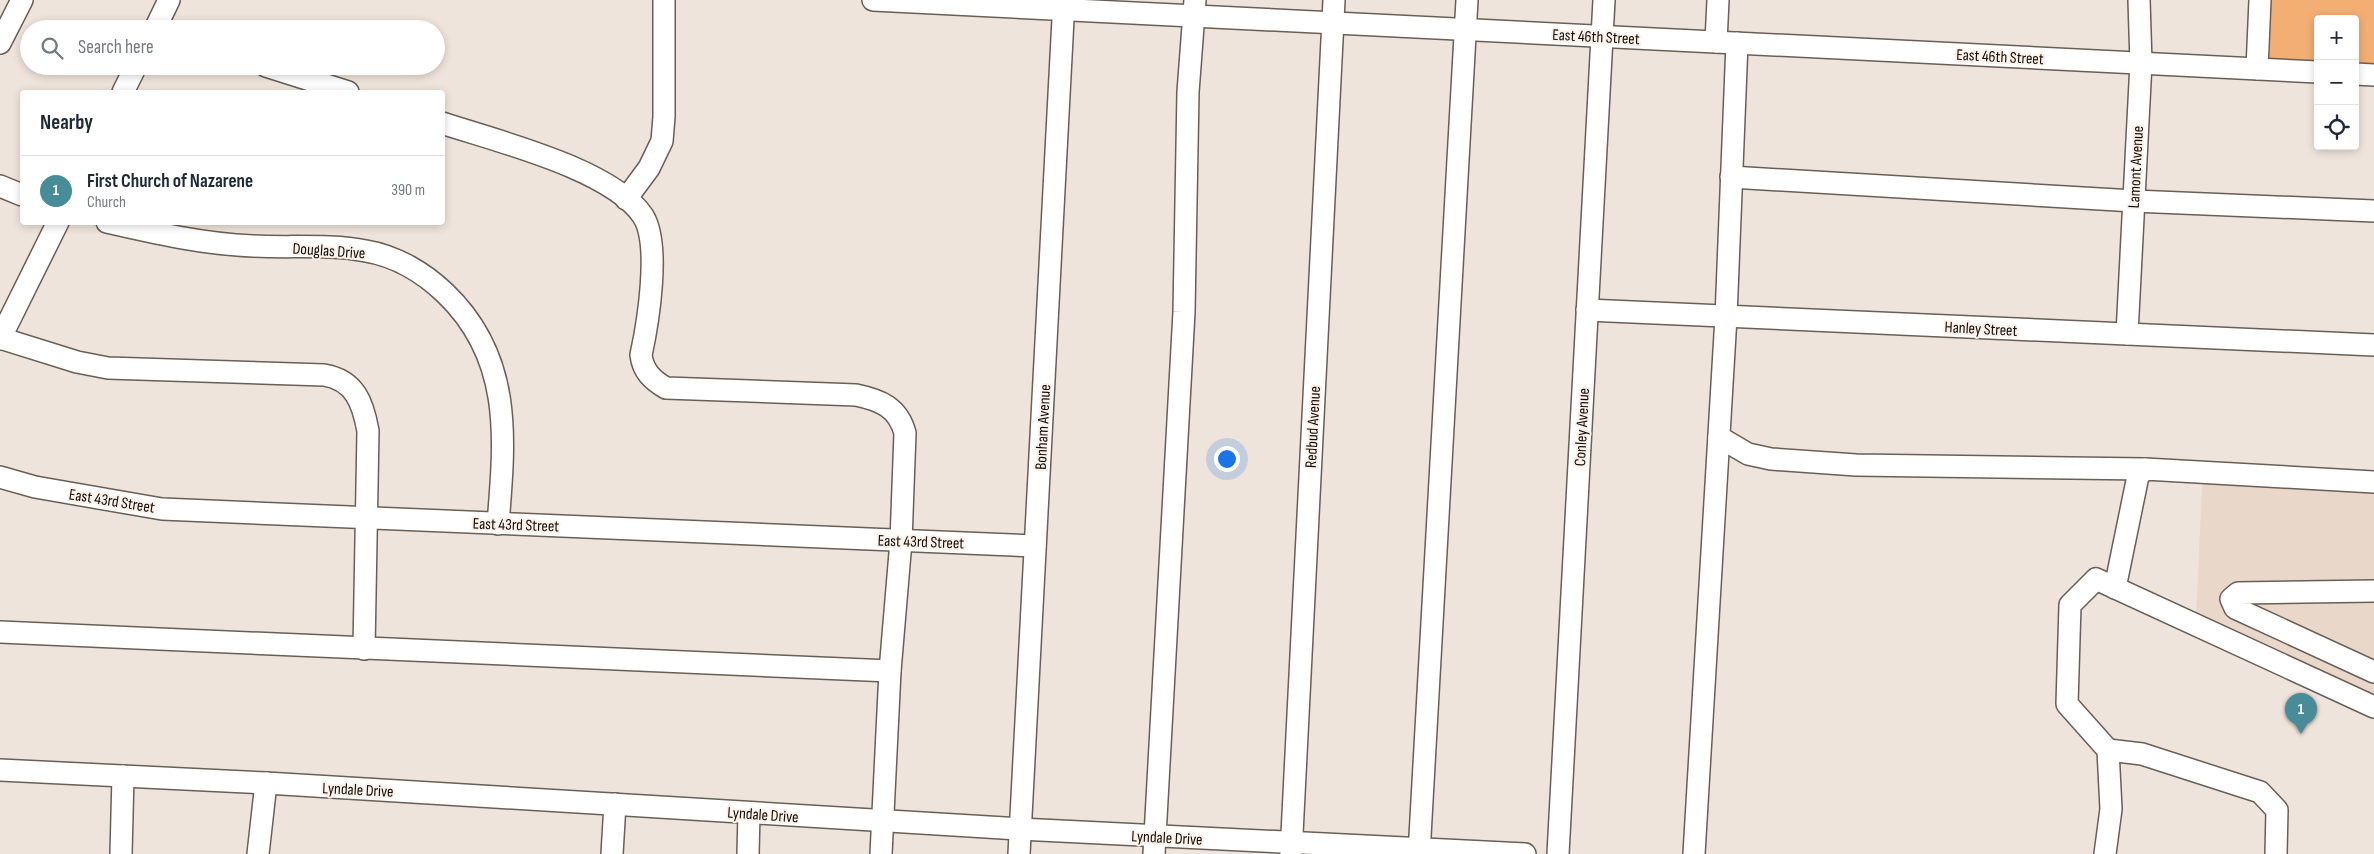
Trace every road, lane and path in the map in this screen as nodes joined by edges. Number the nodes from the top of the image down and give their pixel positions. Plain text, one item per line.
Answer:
1 (22, 0) edge
2 (169, 0) edge
3 (664, 0) edge
4 (874, 0) edge
5 (1334, 0) edge
6 (1467, 0) edge
7 (1604, 0) edge
8 (1718, 0) edge
9 (2139, 0) edge
10 (2260, 0) edge
11 (942, 2) edge
12 (1064, 5) edge
13 (1194, 8) edge
14 (159, 20) edge
15 (1332, 23) junction
16 (1466, 30) junction
17 (1602, 36) junction
18 (0, 43) edge
19 (1726, 43) junction
20 (2141, 64) junction
21 (2257, 69) junction
22 (2314, 72) edge
23 (2359, 74) edge
24 (132, 75) edge
25 (294, 75) edge
26 (2374, 75) edge
27 (124, 90) edge
28 (342, 90) edge
29 (445, 124) edge
30 (1731, 178) junction
31 (0, 186) edge
32 (20, 194) edge
33 (626, 199) junction
34 (2134, 201) junction
35 (2374, 211) edge
36 (56, 225) edge
37 (122, 225) edge
38 (1587, 310) junction
39 (1726, 316) junction
40 (2127, 334) junction
41 (0, 338) edge
42 (2374, 345) edge
43 (1718, 437) junction
44 (2145, 469) junction
45 (0, 477) edge
46 (2374, 482) edge
47 (367, 518) junction
48 (498, 524) junction
49 (901, 541) junction
50 (1035, 546) junction
51 (2115, 588) junction
52 (2374, 591) edge
53 (0, 632) edge
54 (364, 649) junction
55 (890, 671) junction
56 (2374, 672) edge
57 (2374, 707) edge
58 (2108, 750) junction
59 (0, 770) edge
60 (123, 776) junction
61 (266, 783) junction
62 (615, 804) junction
63 (749, 813) junction
64 (883, 821) junction
65 (1020, 829) junction
66 (1154, 845) edge
67 (1291, 848) edge
68 (1420, 851) edge
69 (121, 854) edge
70 (258, 854) edge
71 (612, 854) edge
72 (748, 854) edge
73 (882, 854) edge
74 (1019, 854) edge
75 (1526, 854) edge
76 (1558, 854) edge
77 (1694, 854) edge
78 (2105, 854) edge
79 (2276, 854) edge

1 - 18 street
2 - 14 street
3 - 33 street
4 - 11 street, East 46th Street
5 - 15 street, Redbud Avenue
6 - 16 street
7 - 17 street, Conley Avenue
8 - 19 street
9 - 20 street, Lamont Avenue
10 - 21 street
11 - 12 street, East 46th Street
12 - 13 street, East 46th Street
12 - 50 street, Bonham Avenue
13 - 15 street, East 46th Street
13 - 66 street
15 - 16 street, East 46th Street
15 - 67 street, Redbud Avenue
16 - 17 street, East 46th Street
16 - 68 street
17 - 19 street, East 46th Street
17 - 38 street, Conley Avenue
19 - 20 street, East 46th Street
19 - 30 street
20 - 21 street, East 46th Street
20 - 34 street, Lamont Avenue
21 - 22 street, East 46th Street
23 - 26 street
24 - 27 street
25 - 28 street
29 - 33 street
30 - 34 street
30 - 39 street
31 - 32 street
33 - 49 street
34 - 35 street
34 - 40 street, Lamont Avenue
36 - 41 street
37 - 48 street, Douglas Drive
38 - 39 street, Hanley Street
38 - 76 street, Conley Avenue
39 - 40 street, Hanley Street
39 - 43 street
40 - 42 street, Hanley Street
41 - 47 street
43 - 44 street
43 - 77 street
44 - 46 street
44 - 51 street
45 - 47 street, East 43rd Street
47 - 48 street, East 43rd Street
47 - 54 street
48 - 49 street, East 43rd Street
49 - 50 street, East 43rd Street
49 - 55 street
50 - 65 street, Bonham Avenue
51 - 57 street
51 - 58 street
52 - 56 street
53 - 54 street
54 - 55 street
55 - 64 street
58 - 78 street
58 - 79 street
59 - 60 street, Lyndale Drive
60 - 61 street, Lyndale Drive
60 - 69 street
61 - 62 street, Lyndale Drive
61 - 70 street
62 - 63 street, Lyndale Drive
62 - 71 street
63 - 64 street, Lyndale Drive
63 - 72 street
64 - 65 street, Lyndale Drive
64 - 73 street
65 - 66 street, Lyndale Drive
65 - 74 street, Bonham Avenue
66 - 67 street, Lyndale Drive
67 - 68 street, Lyndale Drive
68 - 75 street, Lyndale Drive

